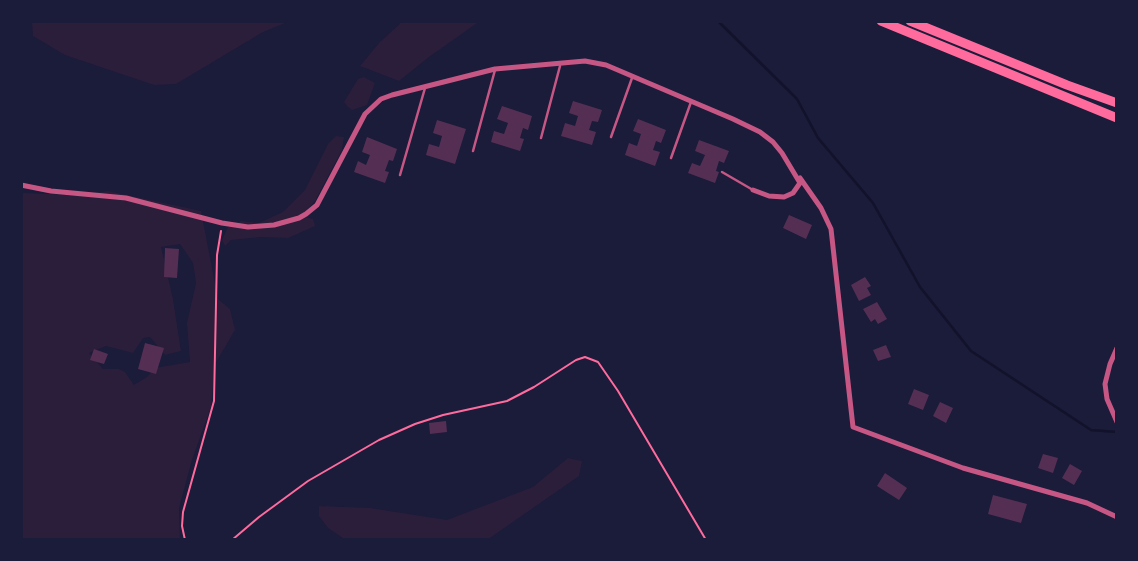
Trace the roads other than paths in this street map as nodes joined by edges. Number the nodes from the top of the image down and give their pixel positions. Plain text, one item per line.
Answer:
1 (881, 21) edge
2 (909, 21) edge
3 (561, 62) junction
4 (495, 69) junction
5 (633, 76) junction
6 (425, 88) junction
7 (691, 101) junction
8 (1117, 103) edge
9 (1117, 118) edge
10 (611, 137) dead end
11 (541, 138) dead end
12 (473, 151) dead end
13 (782, 153) junction
14 (671, 158) dead end
15 (722, 173) dead end
16 (400, 175) dead end
17 (21, 185) edge
18 (753, 190) joint
19 (1117, 348) edge
20 (1117, 422) edge
21 (1117, 517) edge

1 - 9 highway
2 - 8 highway
3 - 4 street
3 - 5 street
3 - 11 lane
4 - 6 street
4 - 12 lane
5 - 7 street
5 - 10 lane
6 - 16 lane
6 - 17 street
7 - 13 street
7 - 14 lane
13 - 18 street
13 - 21 street
15 - 18 lane
19 - 20 street

